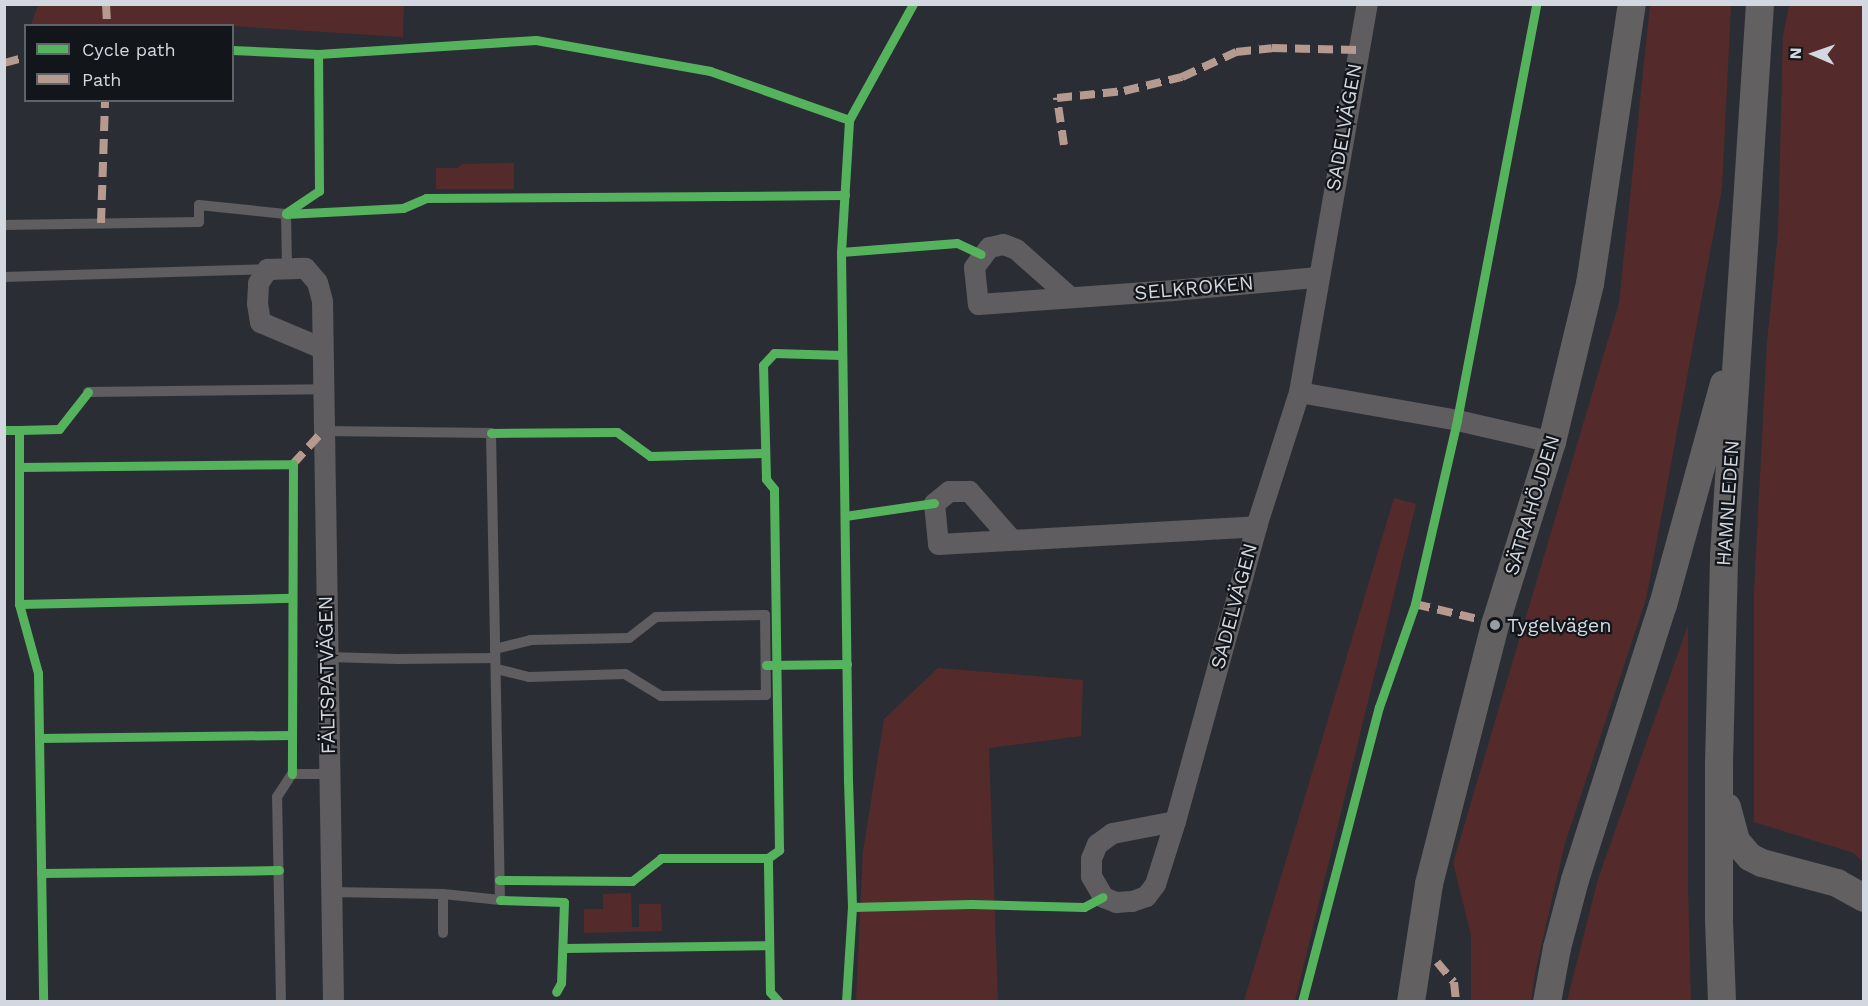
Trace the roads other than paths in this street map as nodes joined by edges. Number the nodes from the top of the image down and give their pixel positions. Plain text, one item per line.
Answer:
1 (1367, 4) edge
2 (1632, 4) edge
3 (1760, 4) edge
4 (4, 225) edge
5 (277, 268) junction
6 (4, 277) edge
7 (1317, 277) junction
8 (1070, 297) dead end
9 (1741, 321) junction
10 (322, 348) junction
11 (322, 390) junction
12 (88, 392) dead end
13 (1299, 392) junction
14 (323, 431) junction
15 (1552, 442) junction
16 (1256, 526) junction
17 (1011, 539) dead end
18 (328, 657) junction
19 (495, 658) junction
20 (1719, 764) junction
21 (329, 774) junction
22 (1176, 821) junction
23 (331, 892) junction
24 (443, 894) junction
25 (1863, 898) edge
26 (443, 933) dead end
27 (282, 1002) edge
28 (333, 1002) edge
29 (1411, 1002) edge
30 (1547, 1002) edge
31 (1722, 1002) edge

1 - 7 street, SADELVÄGEN
2 - 15 main road, SÄTRAHÖJDEN
3 - 9 main road, HAMNLEDEN
4 - 5 lane
5 - 6 lane
5 - 10 street, FÄLTSPATVÄGEN
5 - 10 street
7 - 8 street, SELKROKEN
7 - 13 street, SADELVÄGEN
9 - 20 main road, HAMNLEDEN
9 - 30 main road
10 - 11 street, FÄLTSPATVÄGEN
11 - 12 lane
11 - 14 street, FÄLTSPATVÄGEN
13 - 15 street
13 - 16 street, SADELVÄGEN
14 - 18 street, FÄLTSPATVÄGEN
14 - 19 lane
15 - 29 main road, SÄTRAHÖJDEN
16 - 17 street
16 - 22 street, SADELVÄGEN
18 - 19 lane
18 - 21 street, FÄLTSPATVÄGEN
19 - 19 lane
19 - 24 lane
20 - 25 main road
20 - 31 main road, HAMNLEDEN
21 - 23 street, FÄLTSPATVÄGEN
21 - 27 lane
22 - 22 street, SADELVÄGEN
23 - 24 lane
23 - 28 street, FÄLTSPATVÄGEN
24 - 26 lane

